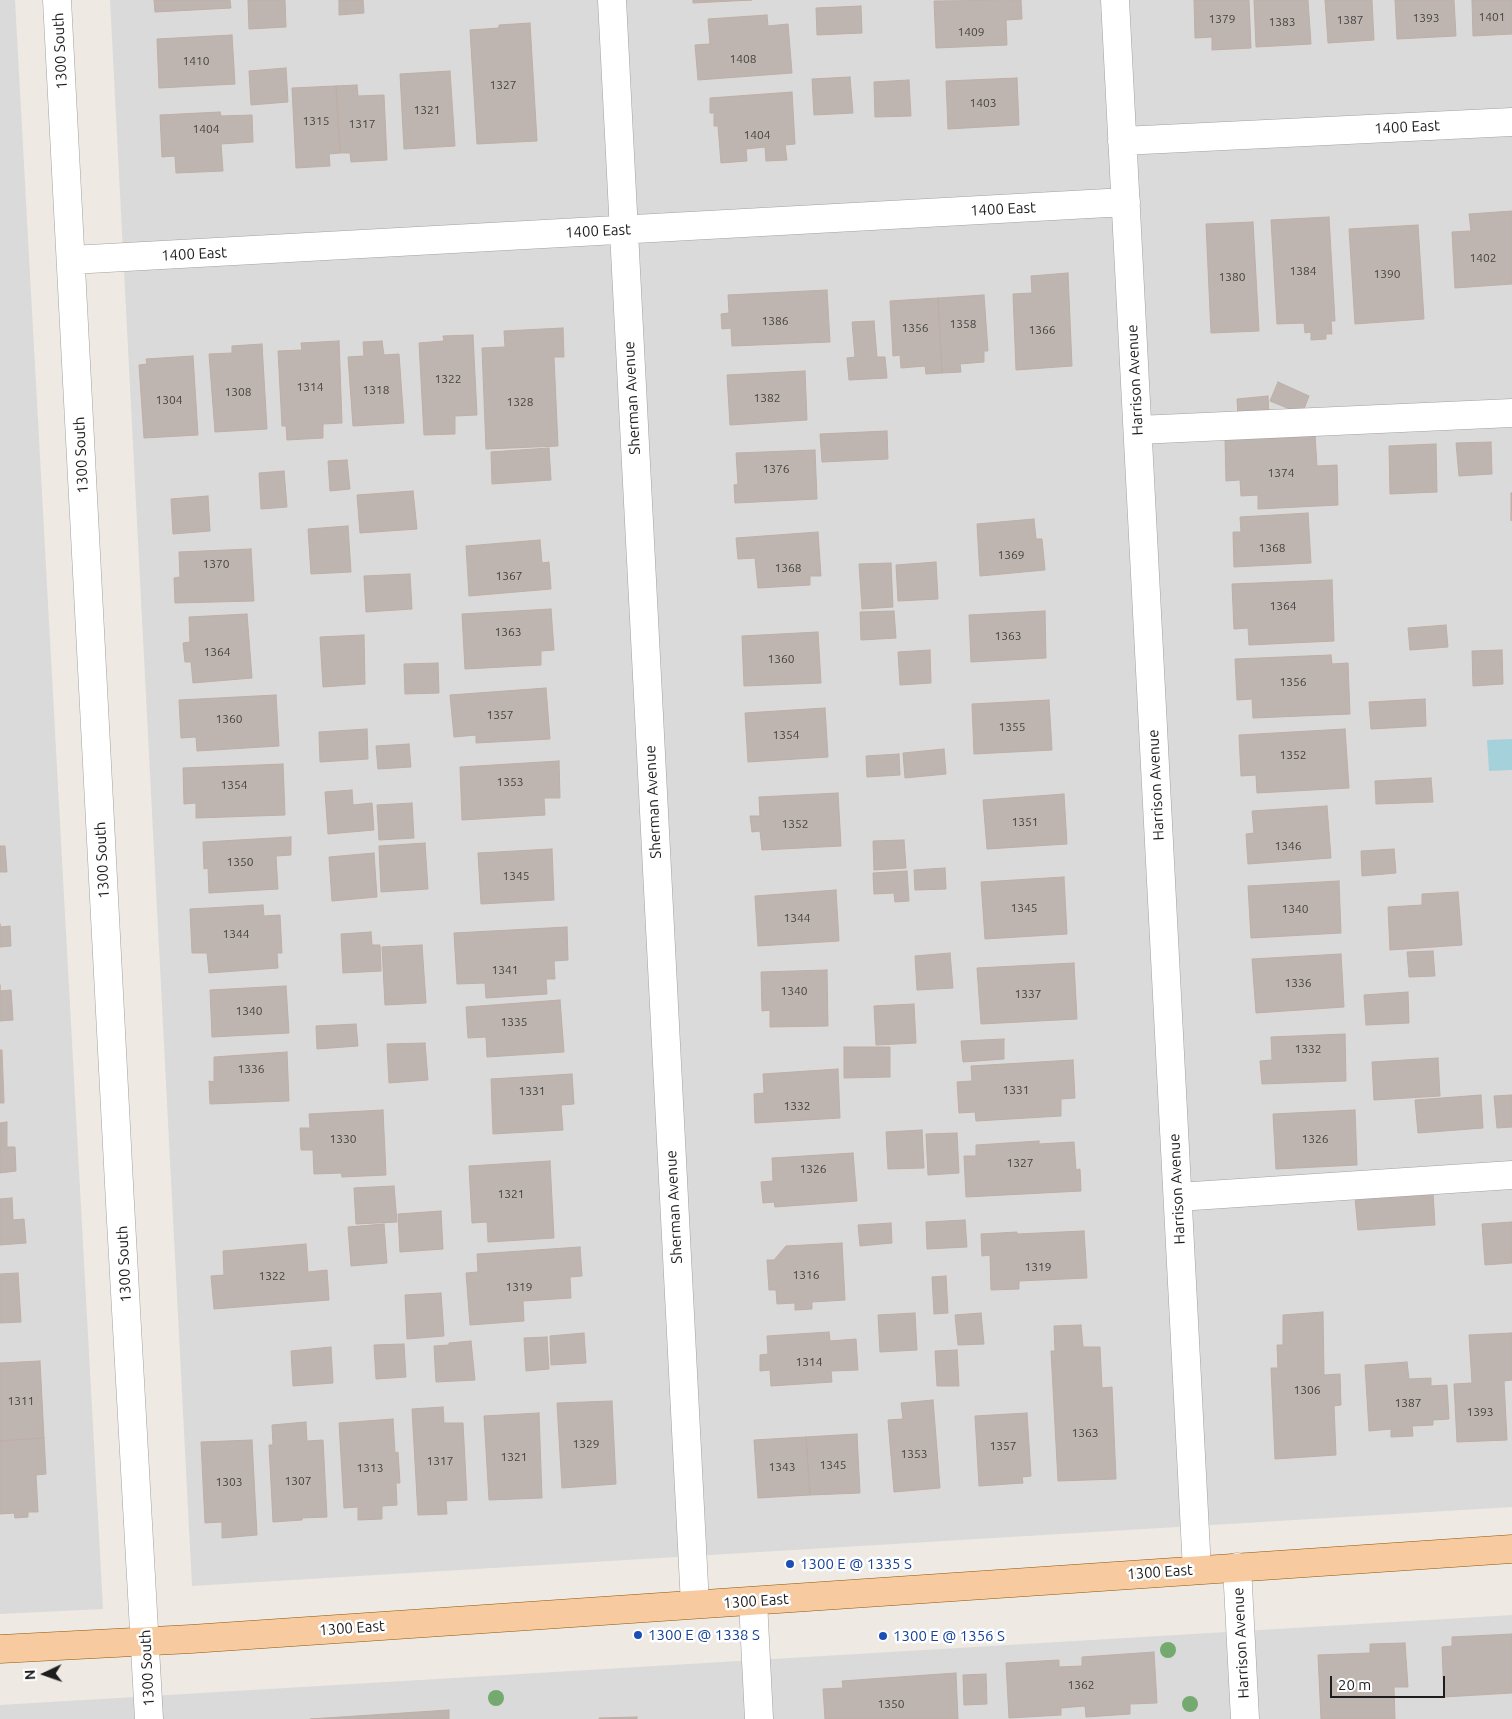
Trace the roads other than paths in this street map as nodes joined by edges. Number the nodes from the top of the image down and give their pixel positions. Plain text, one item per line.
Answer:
1 (57, 0) edge
2 (612, 0) edge
3 (1115, 0) edge
4 (1512, 122) edge
5 (1122, 141) junction
6 (1126, 202) junction
7 (624, 230) junction
8 (71, 260) junction
9 (1512, 413) edge
10 (1138, 430) junction
11 (1512, 1176) edge
12 (1178, 1197) junction
13 (1512, 1549) edge
14 (1237, 1567) junction
15 (1197, 1570) junction
16 (753, 1601) junction
17 (695, 1604) junction
18 (145, 1641) junction
19 (0, 1649) edge
20 (149, 1719) edge
21 (759, 1719) edge
22 (1245, 1719) edge

1 - 8 street, 1300 South
2 - 7 street, Sherman Avenue
3 - 5 street, Harrison Avenue
4 - 5 street, 1400 East
5 - 6 street, Harrison Avenue
6 - 7 street, 1400 East
6 - 10 street, Harrison Avenue
7 - 8 street, 1400 East
7 - 17 street, Sherman Avenue
8 - 18 street, 1300 South
9 - 10 street
10 - 12 street, Harrison Avenue
11 - 12 street
12 - 15 street, Harrison Avenue
13 - 14 main road, 1300 East
14 - 15 main road, 1300 East
14 - 22 street, Harrison Avenue
15 - 16 main road, 1300 East
16 - 17 main road, 1300 East
16 - 21 street
17 - 18 main road, 1300 East
18 - 19 main road, 1300 East
18 - 20 street, 1300 South

